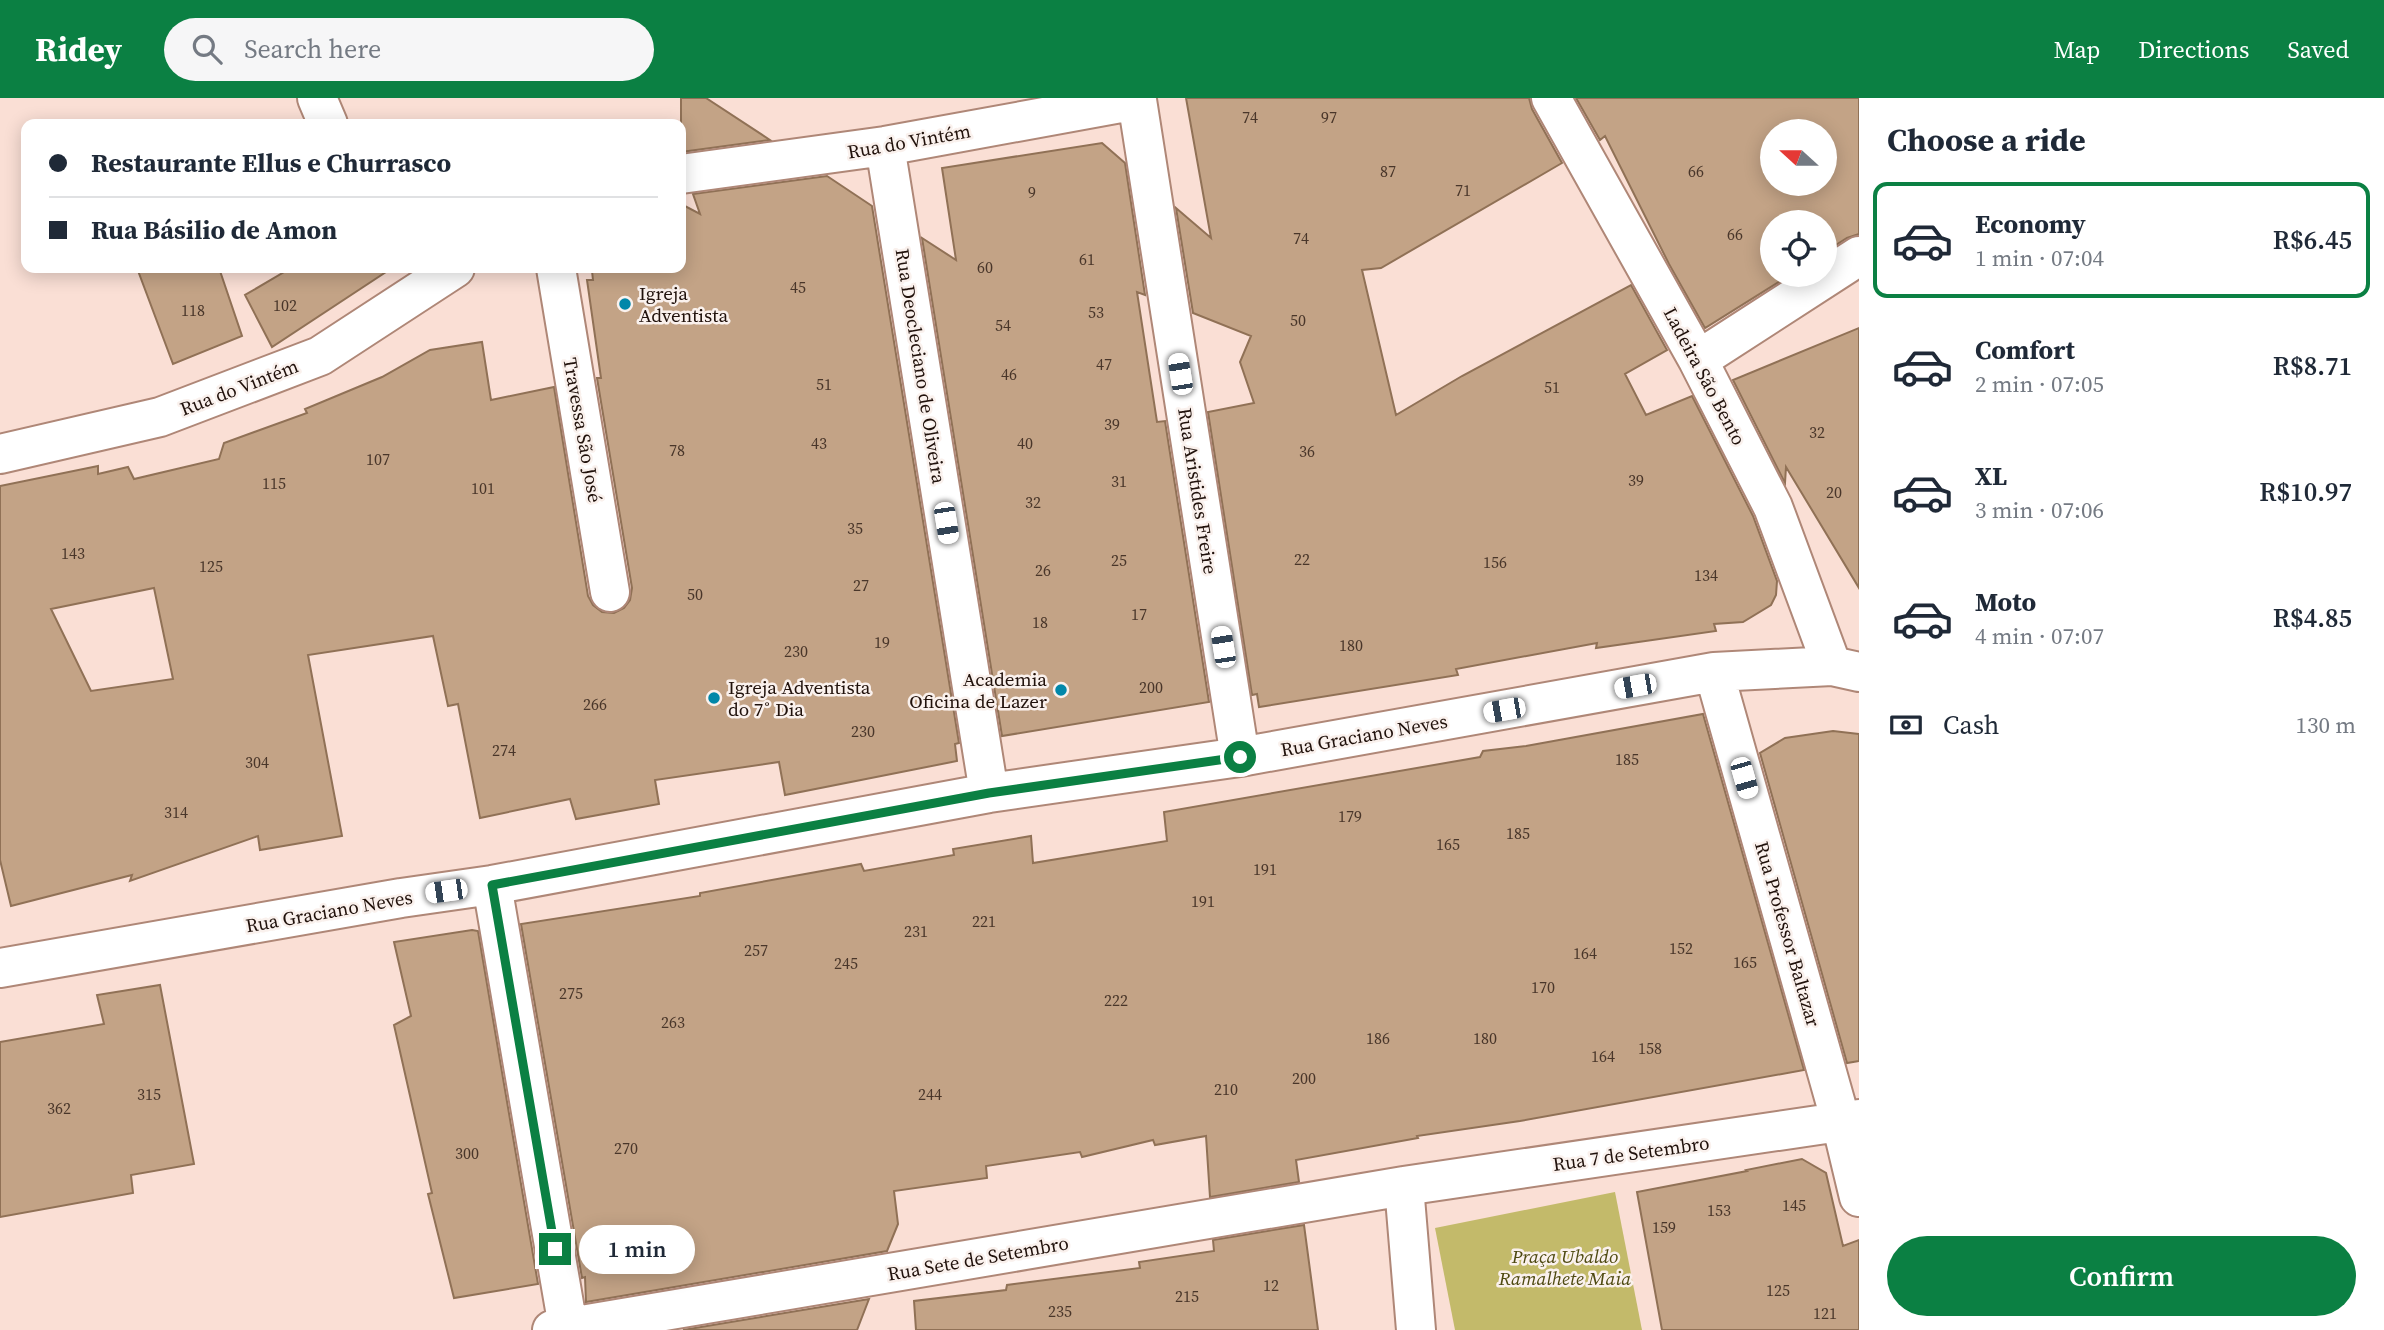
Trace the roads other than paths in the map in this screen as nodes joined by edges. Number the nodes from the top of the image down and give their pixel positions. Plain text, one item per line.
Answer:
1 (317, 98) edge
2 (1551, 98) edge
3 (1137, 100) joint
4 (326, 119) edge
5 (886, 146) junction
6 (686, 173) edge
7 (1859, 256) edge
8 (439, 273) edge
9 (557, 273) edge
10 (1698, 360) junction
11 (0, 454) edge
12 (610, 592) dead end
13 (1845, 669) edge
14 (1714, 672) junction
15 (1240, 757) junction
16 (989, 793) junction
17 (492, 885) junction
18 (0, 968) edge
19 (1850, 1120) edge
20 (1404, 1186) junction
21 (1859, 1197) edge
22 (560, 1328) edge
23 (1416, 1330) edge

1 - 4 street
2 - 10 street, Ladeira São Bento
3 - 5 street, Rua do Vintém
3 - 15 street, Rua Aristides Freire
5 - 6 street, Rua do Vintém
5 - 16 street, Rua Deocleciano de Oliveira
7 - 10 street
8 - 11 street, Rua do Vintém
9 - 12 street, Travessa São José
10 - 13 street, Ladeira São Bento
13 - 14 street, Rua Graciano Neves
14 - 15 street, Rua Graciano Neves
14 - 19 street, Rua Professor Baltazar
15 - 16 street, Rua Graciano Neves
16 - 17 street, Rua Graciano Neves
17 - 18 street, Rua Graciano Neves
17 - 22 street
19 - 20 street, Rua 7 de Setembro
19 - 21 street, Rua Professor Baltazar
20 - 22 street, Rua Sete de Setembro
20 - 23 street

